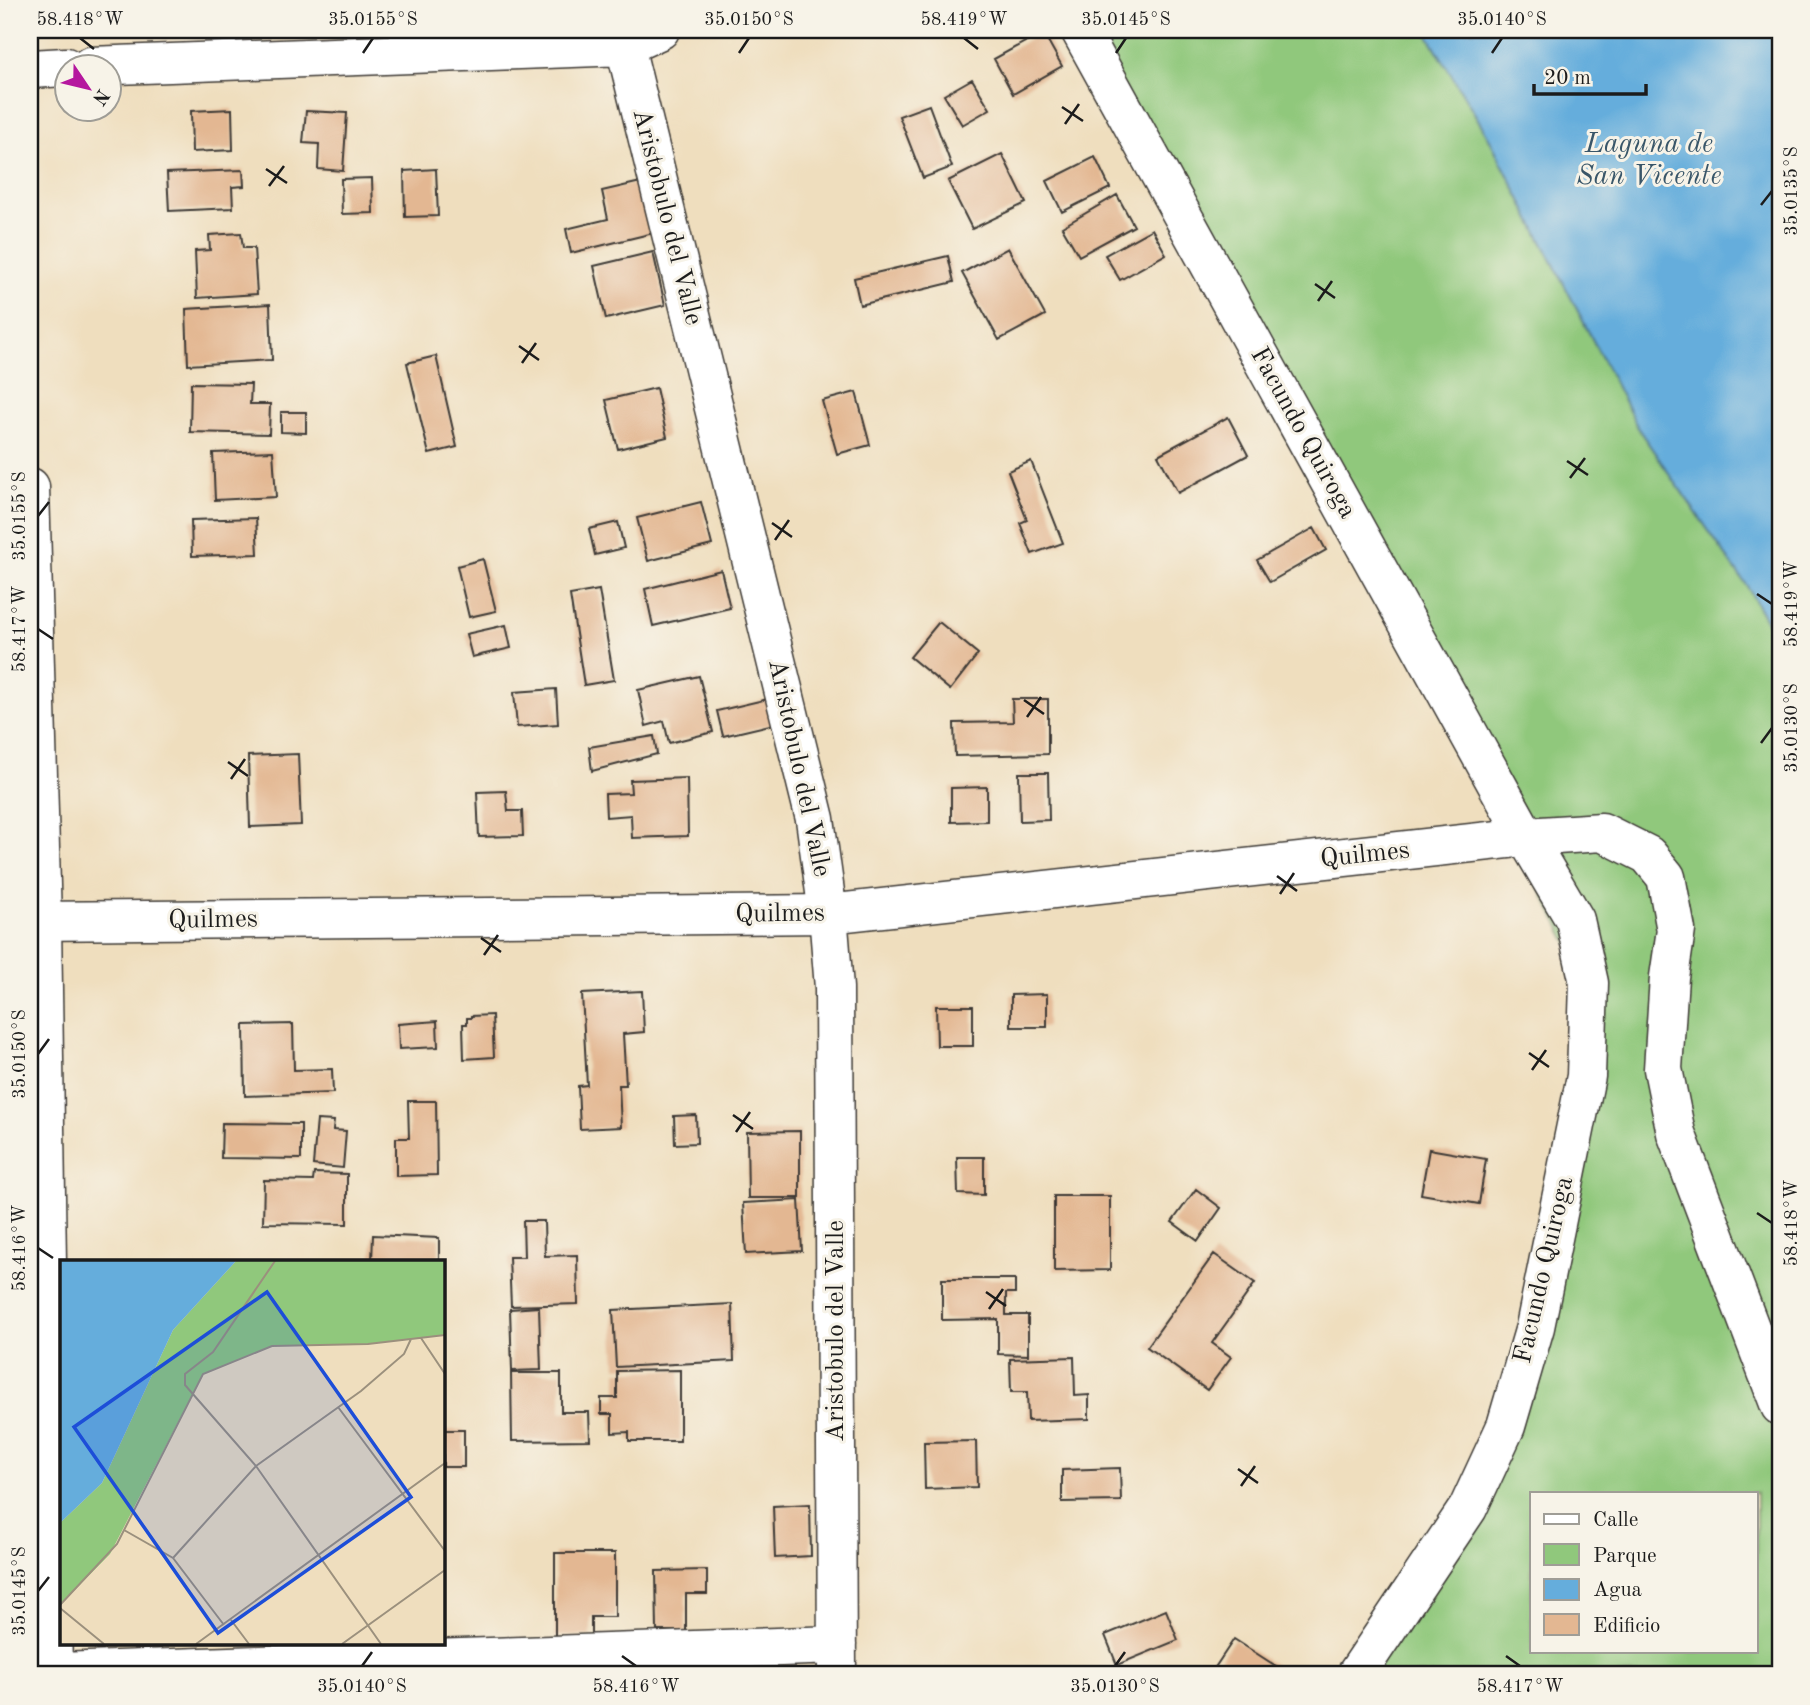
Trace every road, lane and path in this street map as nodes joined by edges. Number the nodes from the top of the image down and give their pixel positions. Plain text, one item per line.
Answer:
1 (660, 30) edge
2 (1080, 30) edge
3 (625, 46) junction
4 (122, 65) edge
5 (52, 68) edge
6 (30, 69) edge
7 (30, 487) edge
8 (1526, 837) junction
9 (828, 914) junction
10 (36, 921) edge
11 (1780, 1406) edge
12 (837, 1660) edge
13 (45, 1674) edge
14 (1356, 1675) edge

1 - 3 street
2 - 8 street, Facundo Quiroga
3 - 4 street
3 - 9 street, Aristobulo del Valle
5 - 6 street
7 - 10 street
8 - 9 street, Quilmes
8 - 11 street
8 - 14 street, Facundo Quiroga
9 - 10 street, Quilmes
9 - 12 street, Aristobulo del Valle
10 - 13 street
12 - 13 street

